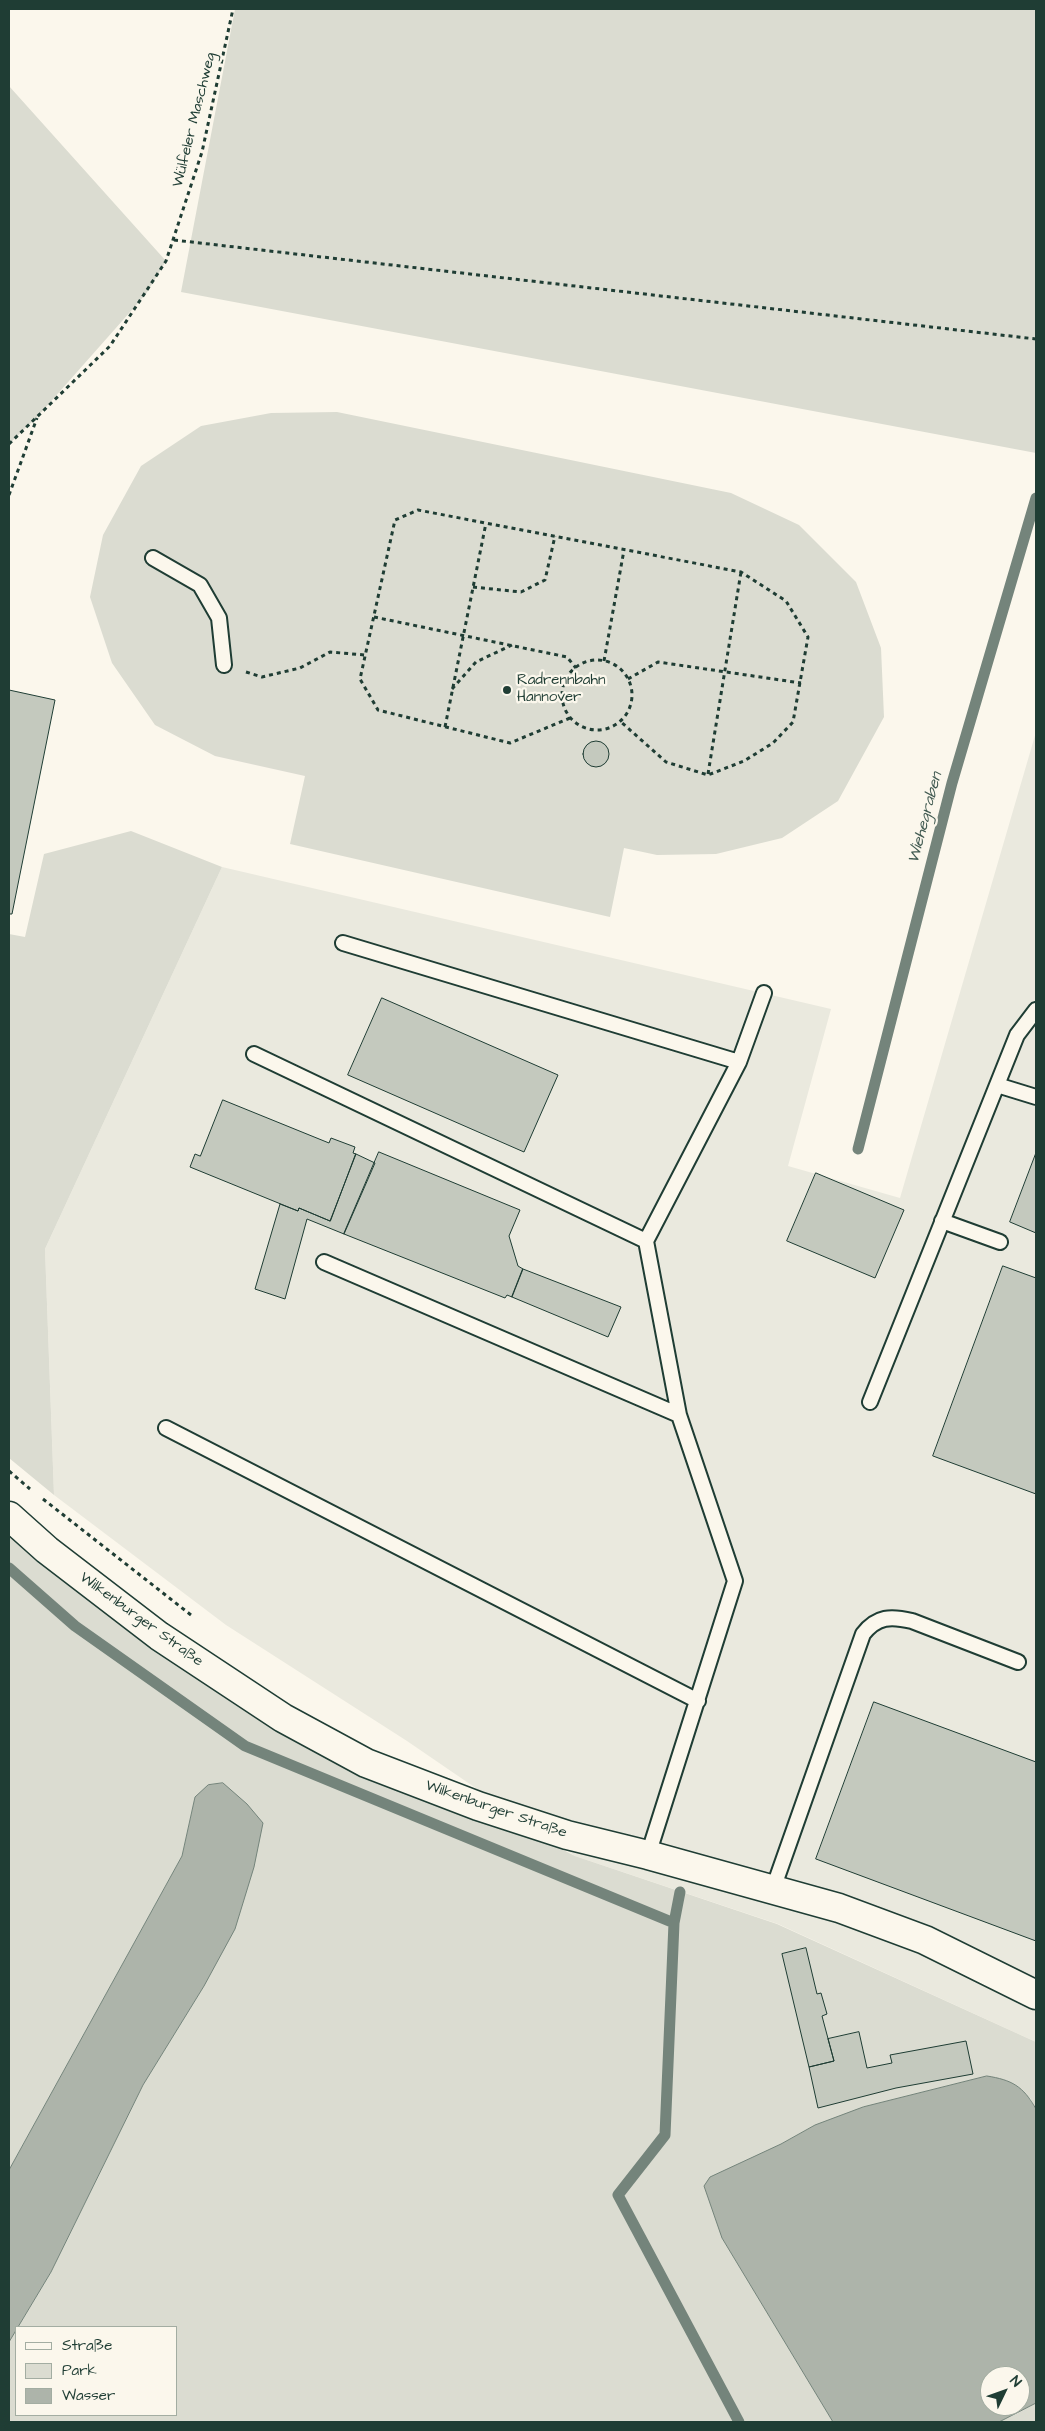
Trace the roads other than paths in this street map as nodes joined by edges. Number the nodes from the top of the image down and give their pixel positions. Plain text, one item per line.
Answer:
1 (153, 558) dead end
2 (224, 664) road end
3 (343, 943) dead end
4 (764, 994) dead end
5 (1036, 1010) edge
6 (254, 1054) dead end
7 (739, 1062) junction
8 (997, 1085) junction
9 (1036, 1096) edge
10 (942, 1221) junction
11 (646, 1241) junction
12 (1000, 1242) dead end
13 (324, 1262) dead end
14 (870, 1402) dead end
15 (679, 1415) junction
16 (166, 1428) dead end
17 (9, 1516) edge
18 (1018, 1662) dead end
19 (698, 1701) junction
20 (648, 1855) junction
21 (773, 1889) junction
22 (1036, 1995) edge

1 - 2 lane
3 - 7 lane
4 - 7 lane
5 - 8 lane
6 - 11 lane
7 - 11 lane
8 - 9 lane
8 - 10 lane
10 - 12 lane
10 - 14 lane
11 - 15 lane
13 - 15 lane
15 - 19 lane
16 - 19 lane
17 - 20 main road, Wilkenburger Straße
18 - 21 lane
19 - 20 lane
20 - 21 main road, Wilkenburger Straße
21 - 22 main road, Wilkenburger Straße

